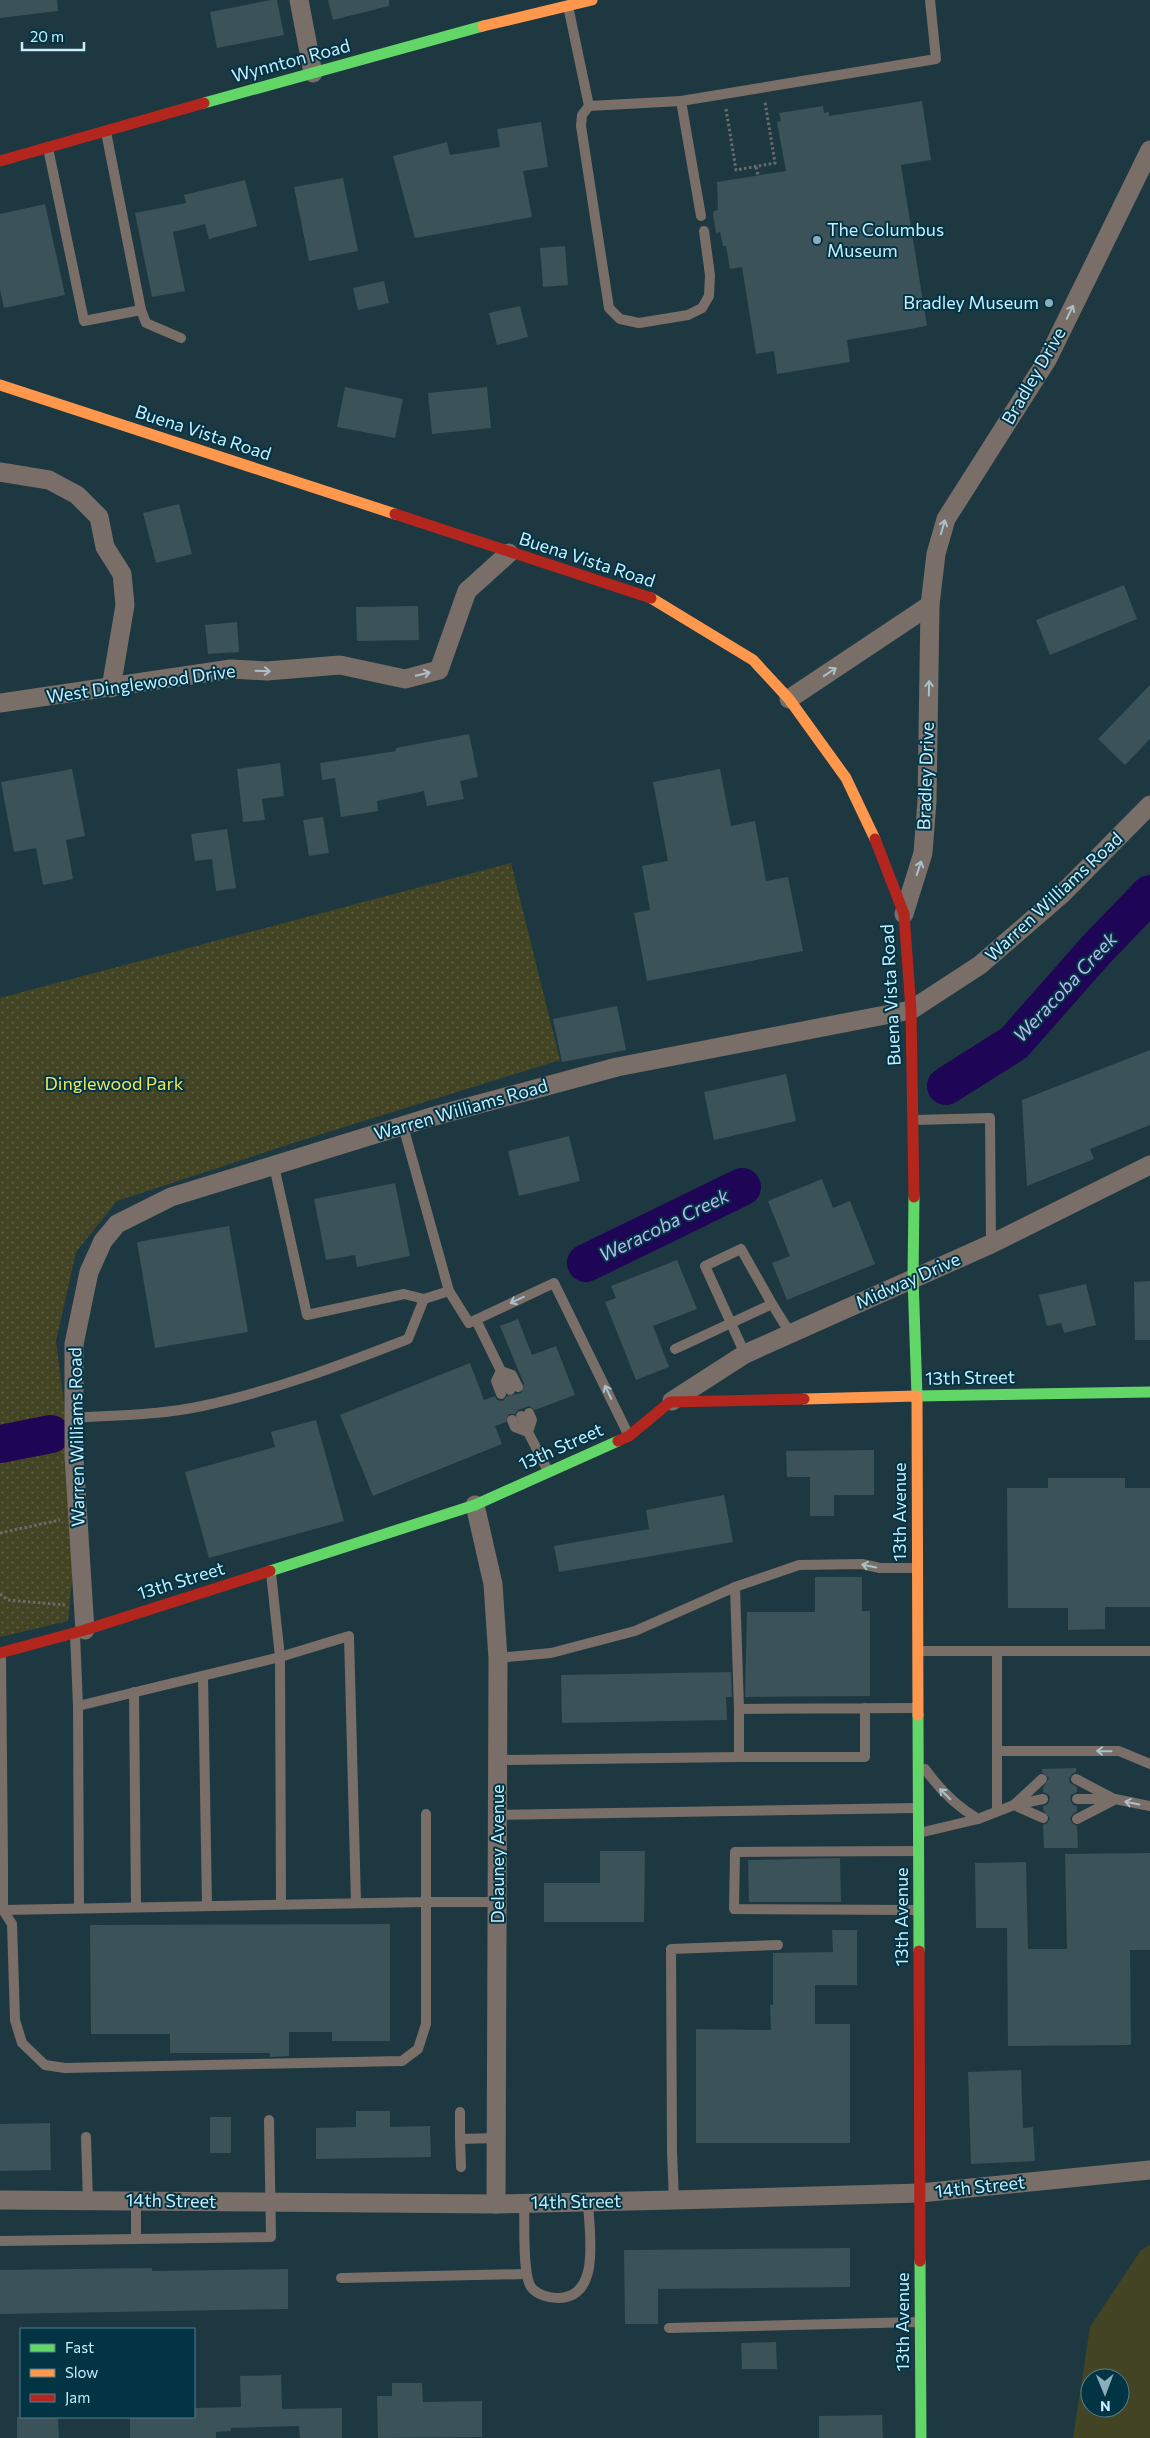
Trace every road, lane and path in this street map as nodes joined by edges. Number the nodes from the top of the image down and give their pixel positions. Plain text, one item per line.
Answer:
1 (299, 0) edge
2 (592, 0) edge
3 (930, 0) edge
4 (562, 4) edge
5 (313, 73) junction
6 (763, 87) junction
7 (723, 94) junction
8 (681, 101) junction
9 (589, 106) junction
10 (106, 131) junction
11 (48, 147) junction
12 (1150, 150) edge
13 (0, 161) edge
14 (756, 167) junction
15 (758, 175) dead end
16 (701, 216) dead end
17 (704, 231) dead end
18 (141, 310) junction
19 (181, 338) dead end
20 (0, 385) edge
21 (0, 472) edge
22 (509, 553) junction
23 (930, 605) junction
24 (111, 688) junction
25 (789, 700) junction
26 (0, 703) edge
27 (1150, 805) edge
28 (904, 914) junction
29 (911, 1010) junction
30 (914, 1120) junction
31 (403, 1126) junction
32 (1150, 1165) edge
33 (274, 1166) junction
34 (991, 1244) junction
35 (913, 1278) junction
36 (449, 1291) junction
37 (424, 1299) junction
38 (772, 1304) junction
39 (476, 1320) junction
40 (731, 1324) junction
41 (790, 1333) junction
42 (675, 1349) dead end
43 (745, 1354) junction
44 (501, 1371) junction
45 (1150, 1392) edge
46 (917, 1396) junction
47 (670, 1402) junction
48 (74, 1418) junction
49 (528, 1432) junction
50 (629, 1436) junction
51 (548, 1472) junction
52 (475, 1505) junction
53 (78, 1516) junction
54 (0, 1534) edge
55 (918, 1568) junction
56 (270, 1572) junction
57 (735, 1587) junction
58 (0, 1594) edge
59 (84, 1607) junction
60 (80, 1631) junction
61 (918, 1651) junction
62 (997, 1651) junction
63 (1150, 1651) edge
64 (0, 1653) edge
65 (280, 1657) junction
66 (498, 1658) junction
67 (203, 1676) junction
68 (134, 1692) junction
69 (78, 1706) junction
70 (865, 1708) junction
71 (918, 1708) junction
72 (738, 1709) junction
73 (2, 1743) edge
74 (997, 1751) junction
75 (739, 1757) junction
76 (498, 1760) junction
77 (919, 1760) junction
78 (1150, 1764) edge
79 (1042, 1779) dead end
80 (1076, 1779) dead end
81 (1043, 1799) dead end
82 (1077, 1799) dead end
83 (1115, 1799) junction
84 (1014, 1805) junction
85 (1150, 1806) edge
86 (919, 1808) junction
87 (997, 1811) junction
88 (426, 1814) dead end
89 (498, 1815) junction
90 (1043, 1818) dead end
91 (978, 1819) junction
92 (1077, 1819) dead end
93 (919, 1833) junction
94 (919, 1852) junction
95 (2, 1864) edge
96 (426, 1902) junction
97 (498, 1902) junction
98 (356, 1903) junction
99 (281, 1904) junction
100 (207, 1905) junction
101 (136, 1906) junction
102 (79, 1907) junction
103 (1, 1910) edge
104 (919, 1910) junction
105 (778, 1945) dead end
106 (460, 2112) dead end
107 (269, 2120) dead end
108 (86, 2137) dead end
109 (460, 2138) junction
110 (497, 2138) junction
111 (461, 2167) dead end
112 (1150, 2170) edge
113 (920, 2193) junction
114 (0, 2200) edge
115 (674, 2200) junction
116 (88, 2201) junction
117 (136, 2201) junction
118 (270, 2202) junction
119 (588, 2202) junction
120 (496, 2204) junction
121 (524, 2204) junction
122 (136, 2239) junction
123 (0, 2241) edge
124 (526, 2274) junction
125 (342, 2278) dead end
126 (919, 2322) junction
127 (669, 2328) dead end
128 (921, 2438) edge

1 - 5 street
2 - 4 main road, Wynnton Road
3 - 6 lane
4 - 5 main road, Wynnton Road
4 - 9 lane
5 - 10 main road, Wynnton Road
6 - 7 lane
6 - 14 path
7 - 8 lane
7 - 14 path
8 - 9 lane
8 - 16 lane
9 - 17 lane
10 - 11 main road, Wynnton Road
10 - 18 lane
11 - 13 main road, Wynnton Road
11 - 18 lane
23 -> 12 street, Bradley Drive
14 - 15 path
18 - 19 lane
20 - 22 main road, Buena Vista Road
21 - 24 street
24 -> 22 street, West Dinglewood Drive
22 - 25 main road, Buena Vista Road
25 -> 23 street
28 -> 23 street, Bradley Drive
24 - 26 street, West Dinglewood Drive
25 - 28 main road, Buena Vista Road
27 - 29 street, Warren Williams Road
28 - 29 main road, Buena Vista Road
29 - 30 main road, Buena Vista Road
29 - 31 street, Warren Williams Road
30 - 34 lane
30 - 35 main road, Buena Vista Road
31 - 33 street, Warren Williams Road
31 - 36 lane
32 - 34 street, Midway Drive
33 - 37 lane
33 - 48 street, Warren Williams Road
34 - 35 street, Midway Drive
35 - 41 street, Midway Drive
35 - 46 main road, Buena Vista Road
36 - 37 lane
36 - 39 lane
37 - 48 lane
38 - 40 lane
38 - 40 lane
38 - 41 lane
39 - 44 lane
50 -> 39 lane
40 - 42 lane
40 - 43 lane
41 - 43 street, Midway Drive
43 - 47 street, Midway Drive
44 - 44 lane
45 - 46 main road, 13th Street
46 - 47 main road, 13th Street
46 - 55 main road, 13th Avenue
47 - 50 main road, 13th Street
48 - 53 street, Warren Williams Road
49 - 49 lane
49 - 51 lane
50 - 51 main road, 13th Street
51 - 52 main road, 13th Street
52 - 56 main road, 13th Street
52 - 66 street, Delauney Avenue
53 - 54 path
53 - 59 street, Warren Williams Road
55 -> 57 lane
55 - 61 main road, 13th Avenue
56 - 60 main road, 13th Street
56 - 65 lane
57 - 66 lane
57 - 72 lane
58 - 59 path
59 - 60 street, Warren Williams Road
60 - 64 main road, 13th Street
60 - 69 lane
61 - 62 lane
61 - 71 main road, 13th Avenue
62 - 63 lane
62 - 74 lane
64 - 73 lane
65 - 67 lane
65 - 98 lane
65 - 99 lane
66 - 76 street, Delauney Avenue
67 - 68 lane
67 - 100 lane
68 - 69 lane
68 - 101 lane
69 - 102 lane
70 - 71 lane
70 - 72 lane
70 - 75 lane
71 - 77 main road, 13th Avenue
72 - 75 lane
73 - 95 lane
78 -> 74 lane
74 - 87 lane
75 - 76 lane
76 - 89 street, Delauney Avenue
77 - 86 main road, 13th Avenue
91 -> 77 lane
79 - 84 lane
80 - 83 lane
81 - 84 lane
82 - 83 lane
85 -> 83 lane
83 - 92 lane
84 - 87 lane
84 - 90 lane
86 - 89 lane
86 - 93 main road, 13th Avenue
87 - 91 lane
88 - 96 lane
89 - 97 street, Delauney Avenue
91 - 93 lane
93 - 94 main road, 13th Avenue
94 - 104 main road, 13th Avenue
94 - 104 lane
95 - 103 lane
96 - 97 lane
96 - 98 lane
96 - 103 lane
97 - 110 street, Delauney Avenue
98 - 99 lane
99 - 100 lane
100 - 101 lane
101 - 102 lane
102 - 103 lane
104 - 113 main road, 13th Avenue
105 - 115 lane
106 - 109 lane
107 - 118 lane
108 - 116 lane
109 - 110 lane
109 - 111 lane
110 - 120 street, Delauney Avenue
112 - 113 street, 14th Street
113 - 115 street, 14th Street
113 - 126 main road, 13th Avenue
114 - 116 street, 14th Street
115 - 119 street, 14th Street
116 - 117 street, 14th Street
117 - 118 street, 14th Street
117 - 122 lane
118 - 120 street, 14th Street
118 - 122 lane
119 - 121 street, 14th Street
119 - 124 lane
120 - 121 street, 14th Street
121 - 124 lane
122 - 123 lane
124 - 125 lane
126 - 127 lane
126 - 128 main road, 13th Avenue

